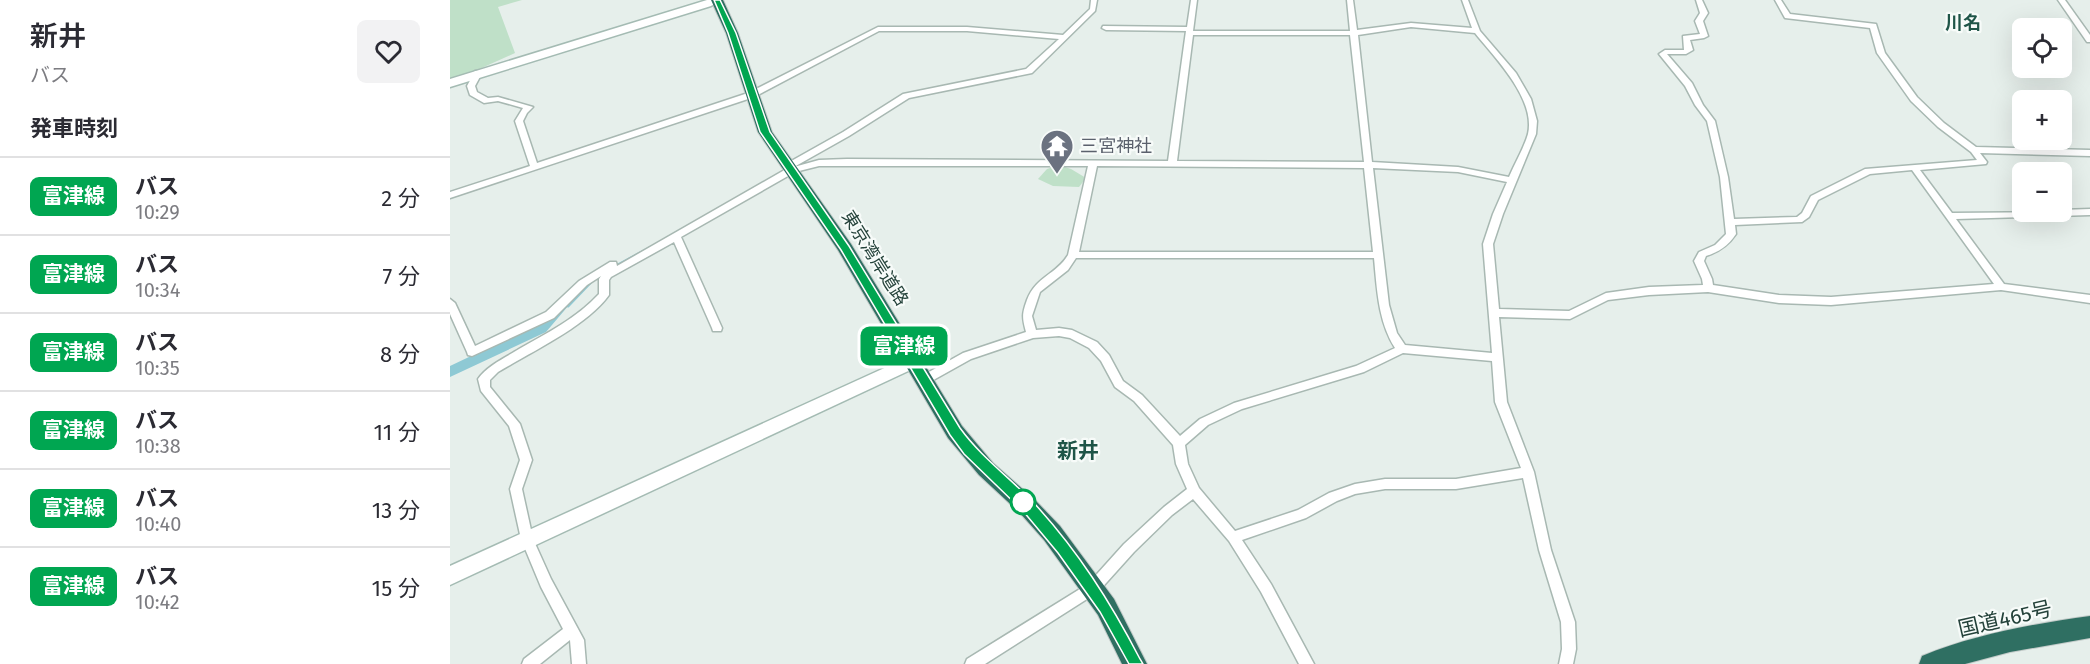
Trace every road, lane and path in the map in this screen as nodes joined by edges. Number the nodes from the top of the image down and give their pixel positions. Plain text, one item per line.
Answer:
1 (715, 0) edge
2 (1094, 0) edge
3 (1194, 0) edge
4 (1350, 0) edge
5 (1465, 0) edge
6 (1699, 0) edge
7 (1779, 0) edge
8 (2061, 0) edge
9 (1106, 28) dead end
10 (1191, 31) junction
11 (1477, 31) junction
12 (1354, 33) junction
13 (1064, 37) junction
14 (2090, 40) edge
15 (478, 73) junction
16 (450, 80) edge
17 (752, 95) junction
18 (1974, 150) junction
19 (2090, 153) edge
20 (1093, 163) junction
21 (1172, 164) junction
22 (1368, 165) junction
23 (534, 166) junction
24 (1914, 167) junction
25 (791, 168) junction
26 (1511, 180) junction
27 (450, 195) edge
28 (2090, 212) edge
29 (1951, 216) junction
30 (1730, 222) junction
31 (676, 236) junction
32 (1073, 255) junction
33 (1378, 255) junction
34 (1708, 288) junction
35 (2001, 288) junction
36 (2090, 299) edge
37 (450, 303) edge
38 (1494, 313) junction
39 (717, 328) dead end
40 (1032, 334) junction
41 (1402, 349) junction
42 (1497, 357) junction
43 (913, 361) junction
44 (924, 380) junction
45 (1179, 443) junction
46 (1528, 472) junction
47 (1194, 491) junction
48 (1233, 537) junction
49 (526, 539) junction
50 (450, 576) edge
51 (1093, 588) junction
52 (2090, 627) edge
53 (572, 631) junction
54 (529, 664) edge
55 (579, 664) edge
56 (972, 664) edge
57 (1135, 664) edge
58 (1307, 664) edge
59 (1566, 664) edge
60 (1932, 664) edge

1 - 15 street
1 - 16 street
1 - 17 highway, 東京湾岸道路
2 - 13 street
3 - 10 street
4 - 12 street
5 - 11 street
6 - 30 street
7 - 18 street
8 - 14 street
9 - 10 street
10 - 12 street
10 - 21 street
11 - 12 street
11 - 26 street
12 - 22 street
13 - 17 street
13 - 25 street
15 - 16 street
15 - 23 street
17 - 23 street
17 - 25 highway, 東京湾岸道路
18 - 19 street
18 - 24 street
20 - 21 street
20 - 25 street
20 - 32 street
21 - 22 street
22 - 26 street
22 - 33 street
23 - 27 street
24 - 29 street
24 - 30 street
25 - 31 street
25 - 37 street
25 - 43 highway, 東京湾岸道路
26 - 38 street
28 - 29 street
29 - 35 street
30 - 34 street
31 - 39 street
31 - 49 street
32 - 33 street
32 - 40 street
33 - 41 street
34 - 35 street
34 - 38 street
35 - 36 street
38 - 42 street
40 - 44 street
40 - 45 street
41 - 42 street
41 - 45 street
42 - 46 street
43 - 44 highway, 東京湾岸道路
43 - 49 street
44 - 51 highway, 東京湾岸道路
45 - 47 street
46 - 48 street
46 - 59 street
47 - 48 street
47 - 51 street
48 - 58 street
49 - 50 street
49 - 53 street
51 - 56 street
51 - 57 highway, 東京湾岸道路
52 - 60 highway, 国道465号
53 - 54 street
53 - 55 street

